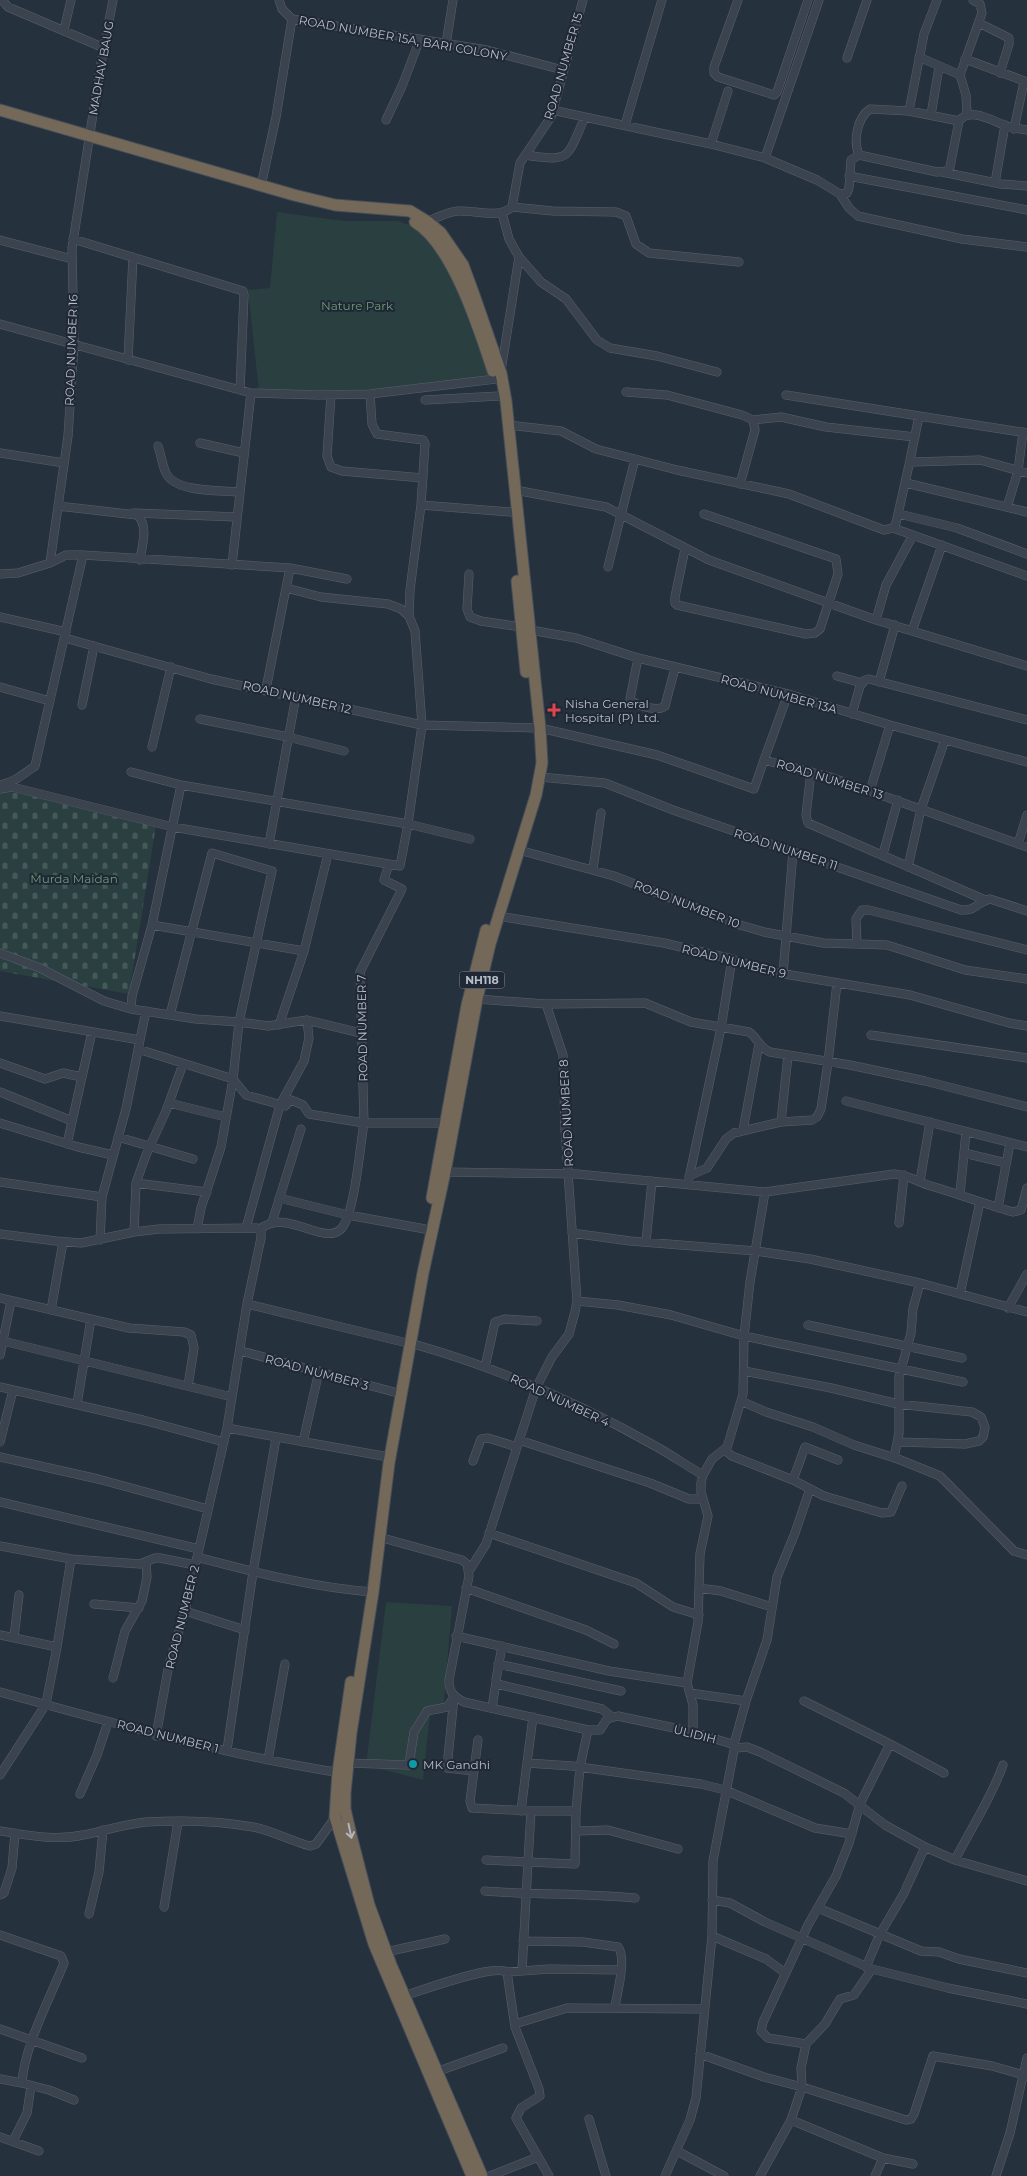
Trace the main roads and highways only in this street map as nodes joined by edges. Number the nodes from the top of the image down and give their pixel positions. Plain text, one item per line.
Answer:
1 (0, 110) edge
2 (0, 114) edge
3 (88, 139) junction
4 (425, 224) junction
5 (498, 376) junction
6 (525, 628) junction
7 (537, 727) junction
8 (450, 1123) junction
9 (406, 1342) junction
10 (369, 1591) junction
11 (344, 1769) junction
12 (472, 2176) edge
13 (482, 2176) edge

1 - 3 highway, NH118
2 - 3 highway, NH118
3 - 4 highway, NH118
3 - 4 highway, NH118
4 - 5 highway, NH118
5 - 6 highway, NH118
5 - 6 highway, NH118
6 - 7 highway, NH118
7 - 8 highway, NH118
7 - 8 highway, NH118
8 - 9 highway, NH118
8 - 9 highway, NH118
9 - 10 highway, NH118
9 - 10 highway, NH118
10 - 11 highway, NH118
11 - 12 highway, NH118
11 -> 13 highway, NH118

